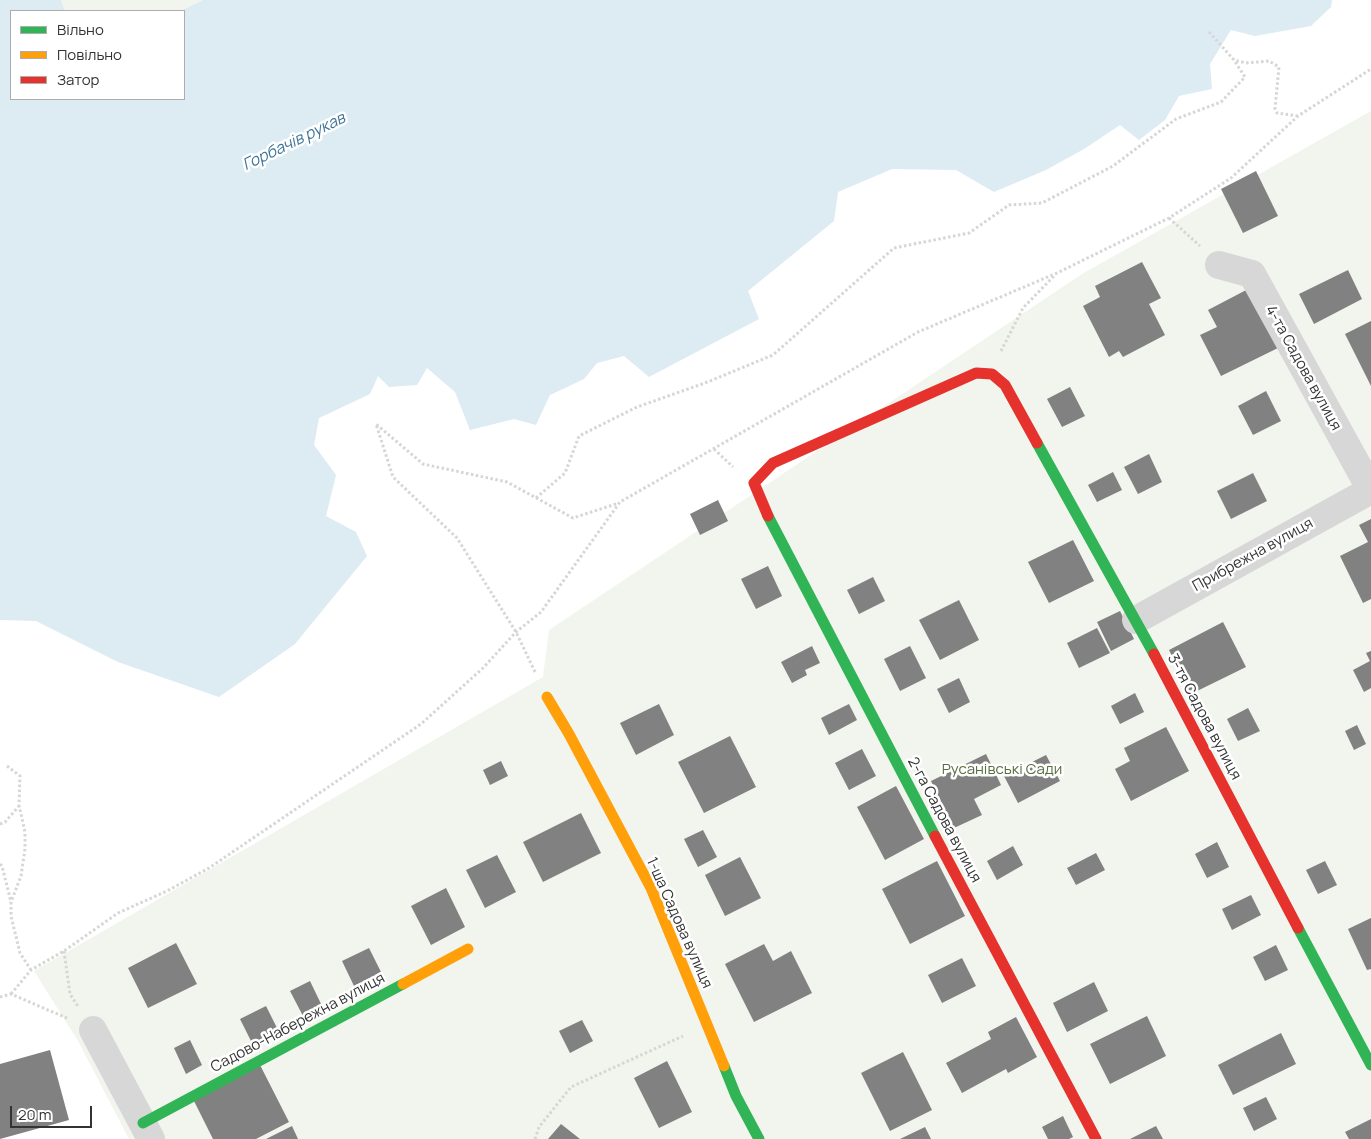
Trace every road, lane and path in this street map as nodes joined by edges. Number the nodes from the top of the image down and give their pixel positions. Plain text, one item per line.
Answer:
1 (1209, 32) dead end
2 (1234, 60) junction
3 (1371, 69) edge
4 (1298, 116) junction
5 (1169, 218) junction
6 (1220, 265) joint
7 (1057, 273) junction
8 (976, 373) junction
9 (1371, 490) edge
10 (536, 498) junction
11 (620, 502) junction
12 (1136, 620) junction
13 (516, 632) junction
14 (547, 697) joint
15 (7, 766) dead end
16 (19, 805) junction
17 (0, 824) edge
18 (0, 864) edge
19 (11, 902) junction
20 (468, 949) dead end
21 (64, 951) junction
22 (31, 970) junction
23 (11, 994) junction
24 (0, 997) edge
25 (93, 1030) junction
26 (684, 1036) dead end
27 (1371, 1065) edge
28 (147, 1131) edge
29 (535, 1139) edge
30 (759, 1139) edge
31 (1096, 1139) edge

1 - 2 path
2 - 4 path
2 - 10 path
3 - 4 path
4 - 5 path
5 - 6 path
5 - 7 path
6 - 9 street, 4-та Садова вулиця
7 - 8 path
7 - 11 path
8 - 12 street, 3-тя Садова вулиця
8 - 31 street, 2-га Садова вулиця
9 - 12 street, Прибрежна вулиця
10 - 11 path
10 - 13 path
11 - 13 path
12 - 27 street, 3-тя Садова вулиця
13 - 14 path
13 - 21 path
14 - 30 street, 1-ша Садова вулиця
15 - 16 path
16 - 17 path
16 - 19 path
18 - 19 path
19 - 22 path
20 - 28 street, Садово-Набережна вулиця
21 - 22 path
21 - 25 path
22 - 23 path
23 - 24 path
23 - 25 path
25 - 28 street
26 - 29 path

